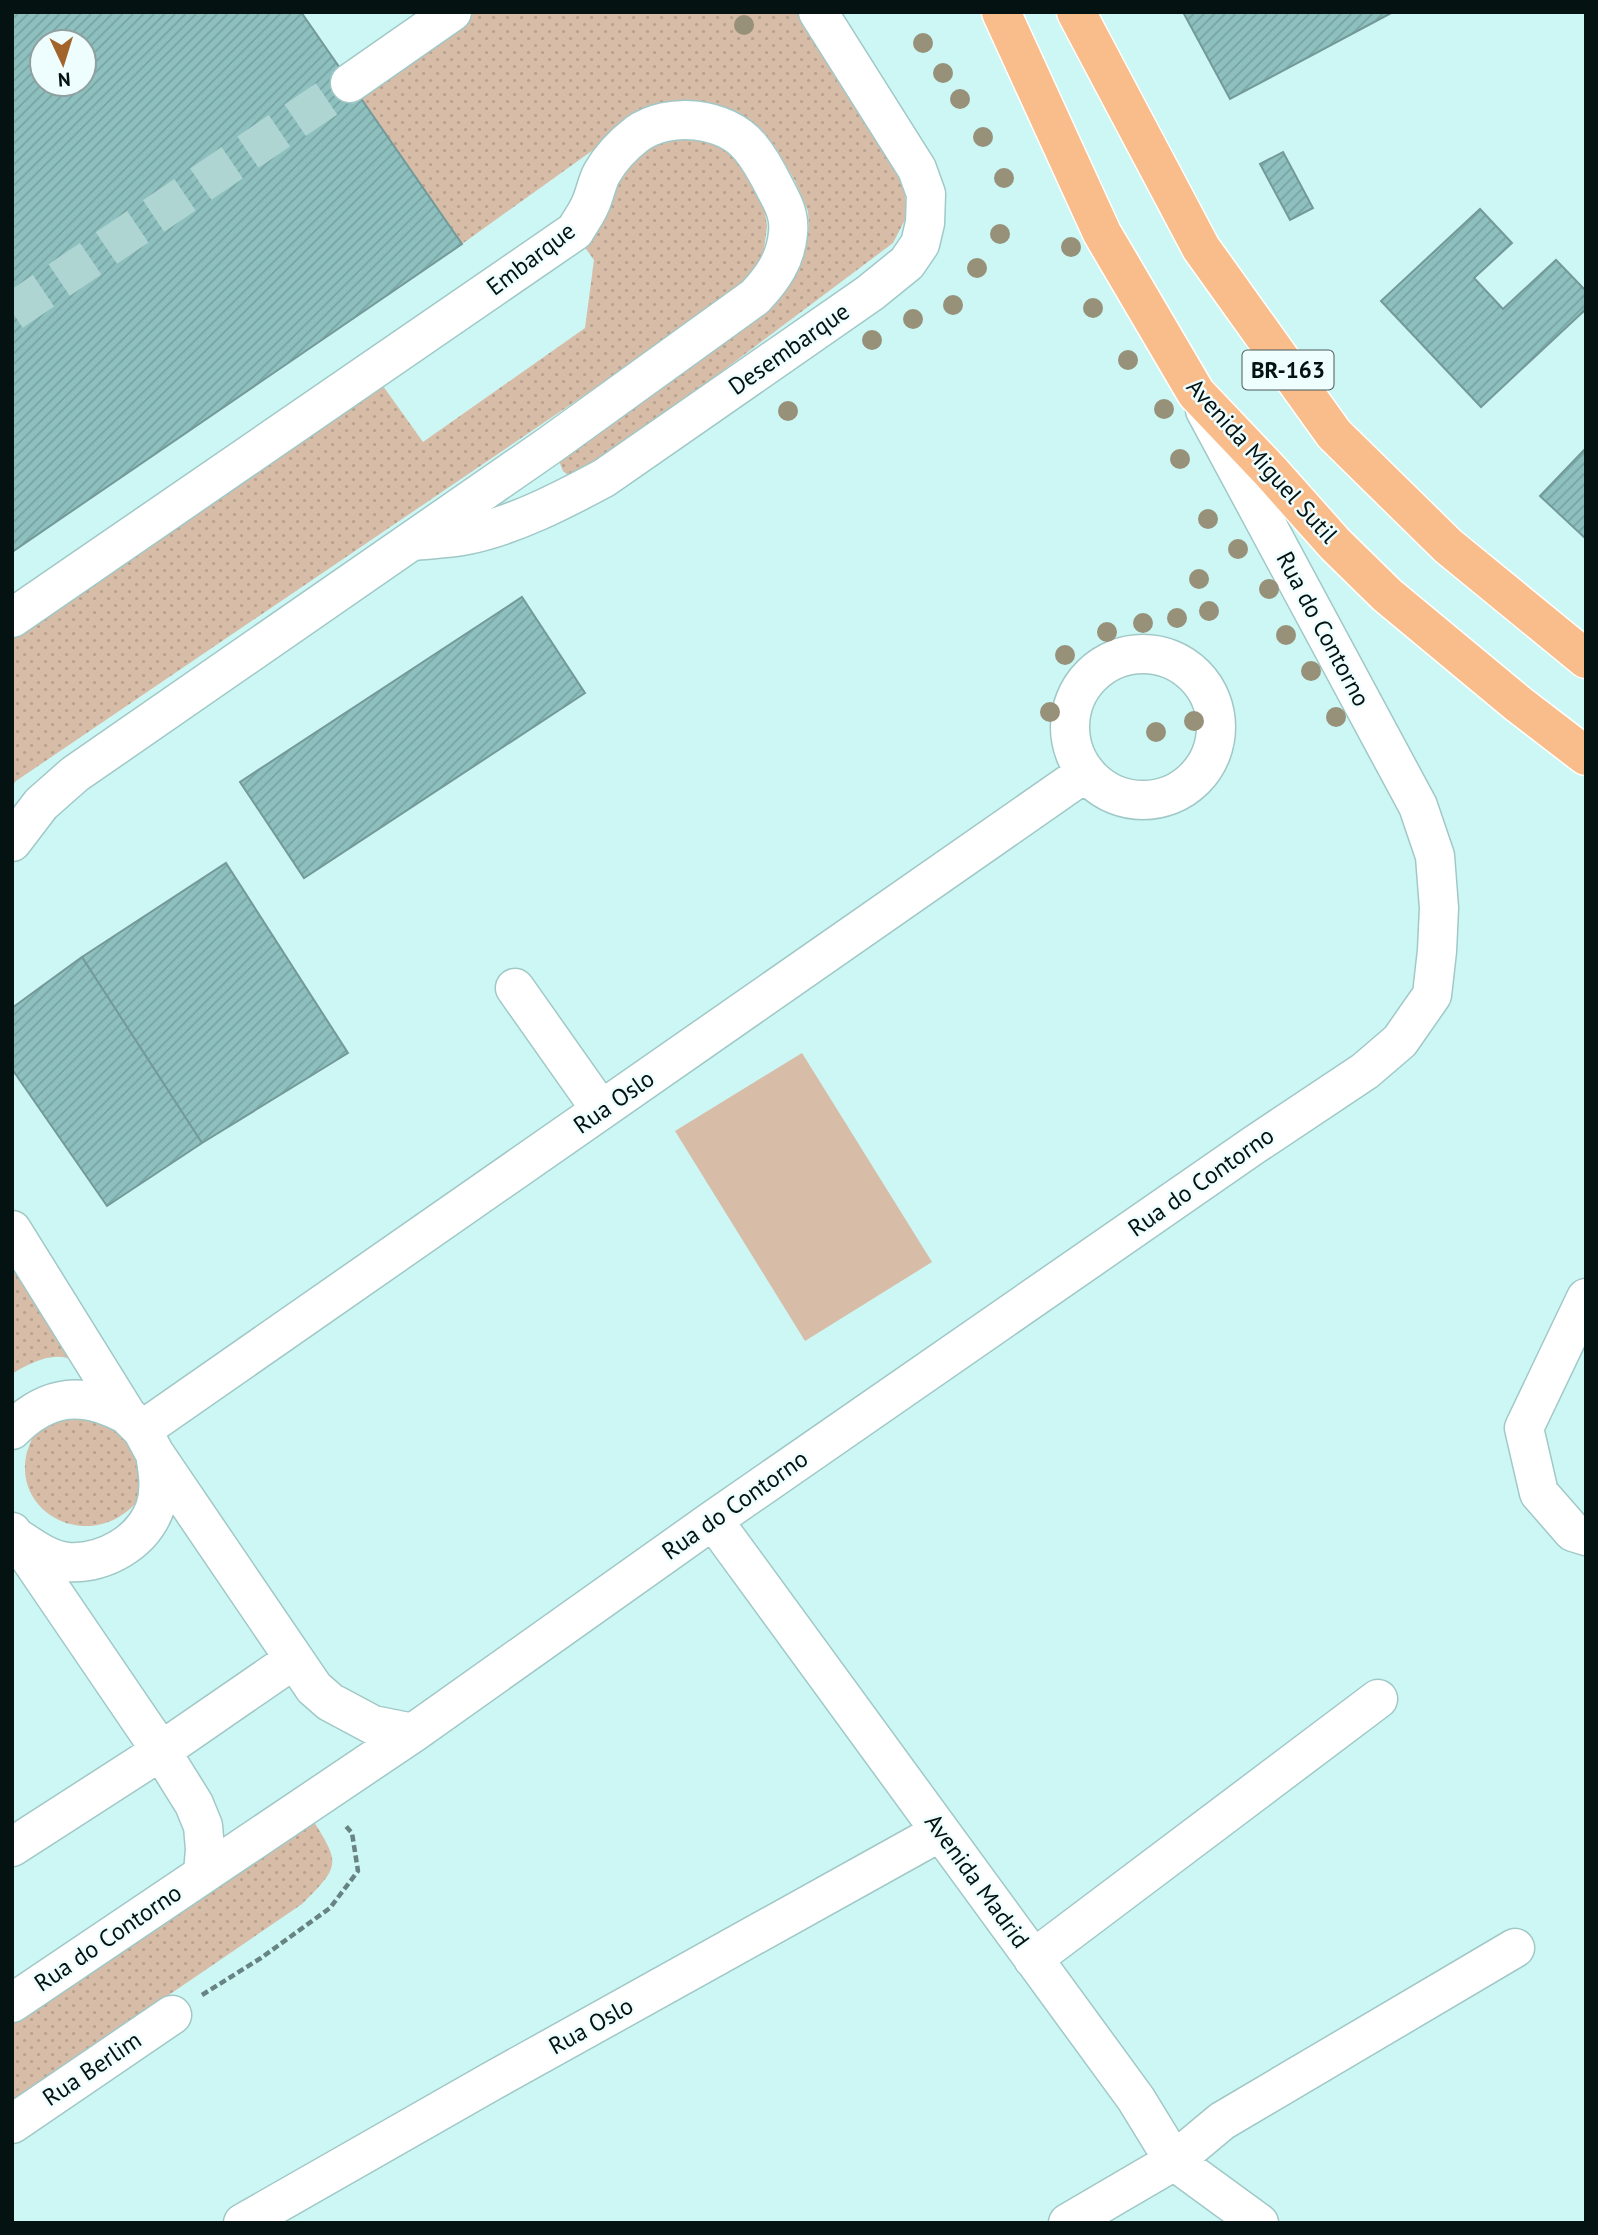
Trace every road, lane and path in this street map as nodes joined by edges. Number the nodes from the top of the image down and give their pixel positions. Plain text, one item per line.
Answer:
1 (452, 12) edge
2 (818, 12) edge
3 (1001, 12) edge
4 (1076, 12) edge
5 (350, 83) tunnel mouth
6 (1196, 393) junction
7 (410, 541) junction
8 (12, 618) edge
9 (1586, 659) edge
10 (1586, 756) edge
11 (1085, 773) dead end
12 (12, 842) edge
13 (515, 988) dead end
14 (601, 1110) junction
15 (12, 1230) edge
16 (1586, 1298) edge
17 (12, 1430) edge
18 (141, 1433) junction
19 (713, 1520) junction
20 (15, 1535) edge
21 (1586, 1536) edge
22 (293, 1660) junction
23 (1378, 1699) dead end
24 (413, 1733) junction
25 (161, 1751) junction
26 (318, 1796) junction
27 (940, 1832) junction
28 (12, 1847) edge
29 (203, 1873) junction
30 (1515, 1948) dead end
31 (1034, 1959) junction
32 (12, 2003) edge
33 (172, 2015) joint
34 (12, 2124) edge
35 (1174, 2161) junction
36 (243, 2223) edge
37 (1068, 2223) edge
38 (1259, 2223) edge

1 - 5 street
2 - 7 street, Desembarque
3 - 6 highway, Avenida Miguel Sutil
4 - 9 highway, BR-163
6 - 10 highway, Avenida Miguel Sutil / BR-163
6 - 19 street, Rua do Contorno
7 - 8 street, Embarque
7 - 12 street, Embarque
11 - 14 street, Rua Oslo
13 - 14 street
14 - 18 street, Rua Oslo
15 - 18 street
16 - 21 street
17 - 18 street
18 - 20 street
18 - 22 street
19 - 24 street, Rua do Contorno
19 - 27 street, Avenida Madrid
20 - 25 street
22 - 24 street
22 - 25 street
23 - 31 street
24 - 26 street, Rua do Contorno
25 - 28 street
25 - 29 street
26 - 29 street, Rua do Contorno
26 - 33 path
27 - 31 street, Avenida Madrid
27 - 36 street, Rua Oslo
29 - 32 street, Rua do Contorno
30 - 35 street
31 - 35 street, Avenida Madrid
33 - 34 street, Rua Berlim
35 - 37 street
35 - 38 street, Avenida Madrid

